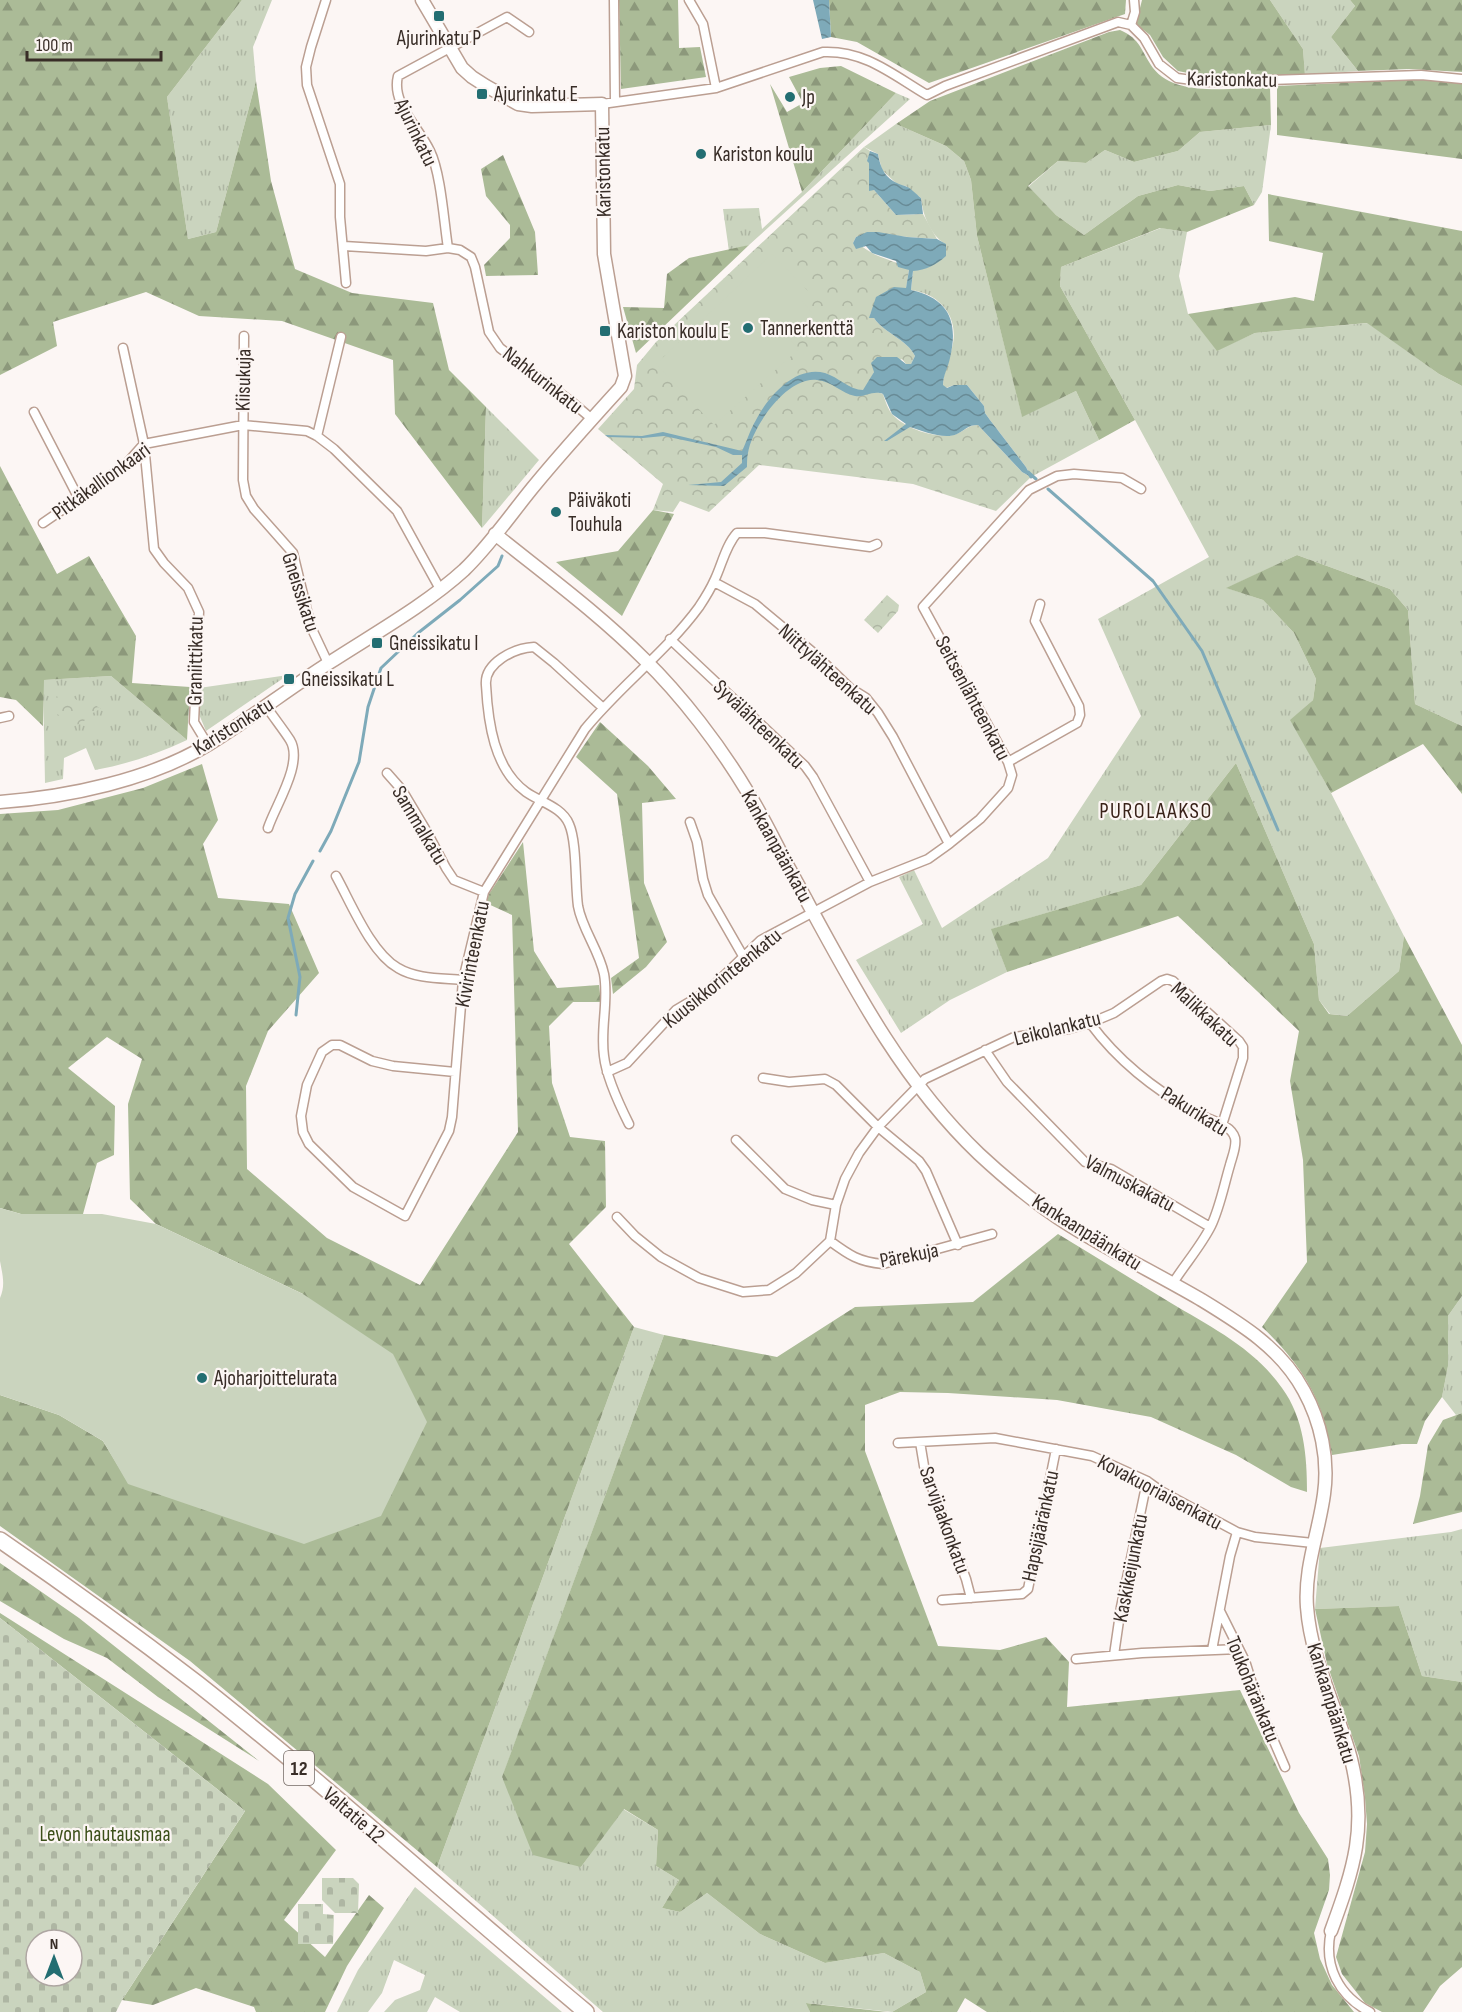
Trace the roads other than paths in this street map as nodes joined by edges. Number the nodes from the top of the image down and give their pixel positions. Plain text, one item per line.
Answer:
1 (326, 0) edge
2 (422, 0) edge
3 (614, 0) edge
4 (689, 0) edge
5 (1134, 0) edge
6 (1131, 24) junction
7 (529, 32) dead end
8 (451, 47) junction
9 (1462, 78) edge
10 (716, 88) junction
11 (615, 102) junction
12 (602, 104) junction
13 (344, 246) junction
14 (448, 248) junction
15 (346, 283) dead end
16 (244, 336) dead end
17 (341, 337) dead end
18 (123, 348) dead end
19 (34, 412) dead end
20 (592, 419) junction
21 (243, 425) junction
22 (317, 436) junction
23 (144, 444) junction
24 (1141, 489) dead end
25 (78, 497) junction
26 (43, 523) dead end
27 (495, 534) junction
28 (877, 544) dead end
29 (714, 582) junction
30 (440, 589) junction
31 (1040, 604) dead end
32 (670, 639) junction
33 (648, 662) junction
34 (328, 663) junction
35 (266, 706) junction
36 (602, 707) junction
37 (208, 745) junction
38 (1008, 762) junction
39 (387, 773) dead end
40 (541, 801) junction
41 (0, 802) edge
42 (690, 822) dead end
43 (268, 828) dead end
44 (949, 844) junction
45 (336, 876) dead end
46 (870, 882) junction
47 (484, 892) junction
48 (814, 912) junction
49 (743, 956) junction
50 (462, 980) junction
51 (1161, 981) joint
52 (1090, 1023) junction
53 (985, 1050) junction
54 (455, 1072) junction
55 (607, 1072) junction
56 (763, 1078) dead end
57 (918, 1087) junction
58 (629, 1124) dead end
59 (1222, 1125) junction
60 (878, 1127) junction
61 (736, 1140) dead end
62 (836, 1205) junction
63 (617, 1217) dead end
64 (1210, 1227) junction
65 (992, 1234) dead end
66 (830, 1240) junction
67 (958, 1245) junction
68 (1173, 1283) junction
69 (920, 1442) junction
70 (898, 1443) dead end
71 (1056, 1449) junction
72 (1147, 1481) junction
73 (1237, 1532) junction
74 (0, 1540) edge
75 (1313, 1543) junction
76 (971, 1598) junction
77 (942, 1600) dead end
78 (1220, 1611) junction
79 (1239, 1649) junction
80 (1212, 1650) junction
81 (1114, 1655) junction
82 (1076, 1659) dead end
83 (1286, 1767) dead end
84 (1331, 1931) joint
85 (586, 2012) edge
86 (1370, 2012) edge

1 - 13 street
2 - 8 street
3 - 11 street
4 - 10 street
5 - 6 street
6 - 9 street, Karistonkatu
6 - 10 street, Karistonkatu
7 - 8 street, Ajurinkatu
8 - 12 street
8 - 14 street, Ajurinkatu
10 - 11 street, Karistonkatu
11 - 12 street, Karistonkatu
12 - 20 street, Karistonkatu
13 - 14 street
13 - 15 street
14 - 20 street, Nahkurinkatu
16 - 21 street, Kiisukuja
17 - 22 street
18 - 23 street, Graniittikatu
19 - 25 street
20 - 27 street, Karistonkatu
21 - 22 street, Pitkäkallionkaari
21 - 23 street, Pitkäkallionkaari
21 - 34 street, Gneissikatu
22 - 30 street, Pitkäkallionkaari
23 - 25 street, Pitkäkallionkaari
23 - 37 street, Graniittikatu
24 - 38 street, Seitsenlähteenkatu
25 - 26 street, Pitkäkallionkaari
27 - 30 street, Karistonkatu
27 - 33 street, Kankaanpäänkatu
28 - 29 street, Kivirinteenkatu
29 - 32 street, Kivirinteenkatu
29 - 44 street, Niittylähteenkatu
30 - 34 street, Karistonkatu
31 - 38 street
32 - 33 street, Kivirinteenkatu
32 - 46 street, Syvälähteenkatu
33 - 36 street, Kivirinteenkatu
33 - 48 street, Kankaanpäänkatu
34 - 35 street, Karistonkatu
35 - 37 street, Karistonkatu
35 - 43 street
36 - 40 street, Kivirinteenkatu
36 - 40 street
37 - 41 street, Karistonkatu
38 - 44 street, Seitsenlähteenkatu
39 - 47 street, Sammalkatu
40 - 47 street, Kivirinteenkatu
40 - 55 street
42 - 49 street
44 - 46 street, Seitsenlähteenkatu
45 - 50 street
46 - 48 street, Seitsenlähteenkatu
47 - 50 street, Kivirinteenkatu
48 - 49 street, Kuusikkorinteenkatu
48 - 57 street, Kankaanpäänkatu
49 - 55 street, Kuusikkorinteenkatu
50 - 54 street, Kivirinteenkatu
51 - 52 street, Leikolankatu
51 - 59 street, Malikkakatu
52 - 53 street, Leikolankatu
52 - 59 street, Pakurikatu
53 - 57 street, Leikolankatu
53 - 64 street, Valmuskakatu
54 - 54 street, Kivirinteenkatu
55 - 58 street
56 - 60 street
57 - 60 street, Leikolankatu
57 - 68 street, Kankaanpäänkatu
59 - 64 street, Pakurikatu
60 - 62 street, Leikolankatu
60 - 67 street
61 - 62 street
62 - 66 street, Leikolankatu
63 - 66 street
64 - 68 street, Pakurikatu
65 - 67 street, Pärekuja
66 - 67 street, Pärekuja
68 - 75 street, Kankaanpäänkatu
69 - 70 street, Kovakuoriaisenkatu
69 - 71 street, Kovakuoriaisenkatu
69 - 76 street, Sarvijaakonkatu
71 - 72 street, Kovakuoriaisenkatu
71 - 76 street, Hapsijääränkatu
72 - 73 street, Kovakuoriaisenkatu
72 - 81 street, Kaskikeijunkatu
73 - 75 street, Kovakuoriaisenkatu
73 - 78 street, Toukohäränkatu
74 - 85 highway, Valtatie 12 / 12
75 - 84 street, Kankaanpäänkatu
76 - 77 street, Hapsijääränkatu
78 - 79 street, Toukohäränkatu
78 - 80 street, Toukohäränkatu
79 - 80 street, Kaskikeijunkatu
79 - 83 street, Toukohäränkatu
80 - 81 street, Kaskikeijunkatu
81 - 82 street, Kaskikeijunkatu
84 - 86 street, Kankaanpäänkatu

